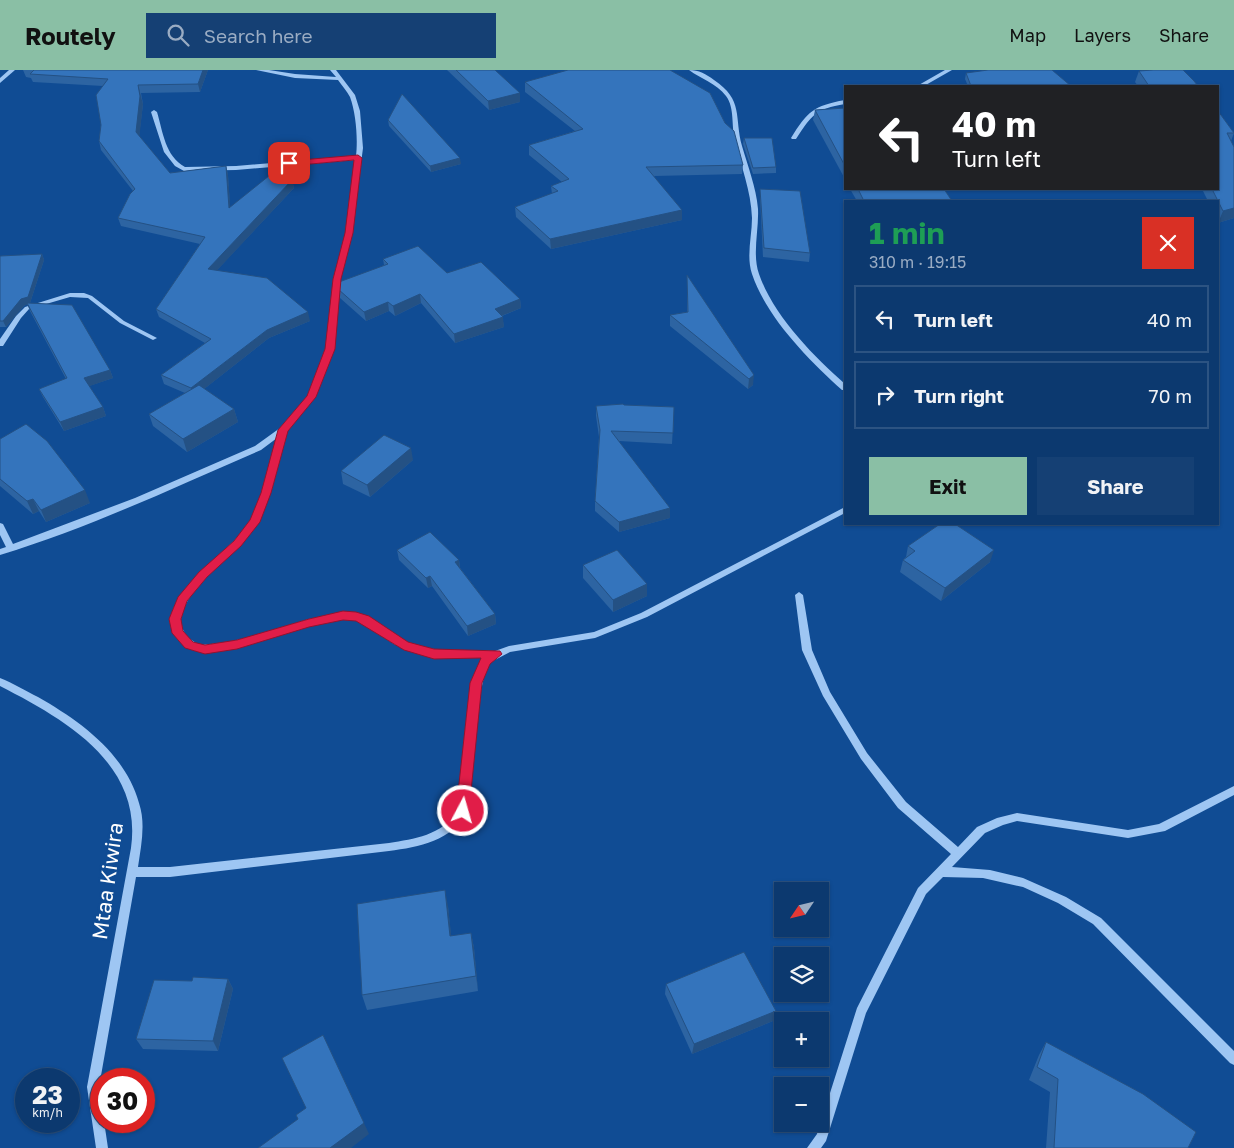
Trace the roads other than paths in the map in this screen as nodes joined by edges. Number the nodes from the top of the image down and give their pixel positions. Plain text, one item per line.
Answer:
1 (12, 70) edge
2 (259, 70) edge
3 (333, 70) edge
4 (692, 70) edge
5 (950, 70) edge
6 (341, 80) junction
7 (0, 81) edge
8 (922, 85) edge
9 (844, 102) edge
10 (154, 112) dead end
11 (794, 138) dead end
12 (358, 158) junction
13 (152, 338) dead end
14 (0, 344) edge
15 (844, 387) edge
16 (283, 430) junction
17 (844, 511) edge
18 (0, 526) edge
19 (11, 548) junction
20 (0, 552) edge
21 (799, 595) dead end
22 (496, 654) junction
23 (0, 682) edge
24 (1234, 790) edge
25 (958, 854) junction
26 (131, 872) junction
27 (939, 872) junction
28 (1234, 1059) edge
29 (102, 1148) edge
30 (813, 1148) edge

1 - 7 street
2 - 6 street
3 - 6 street
4 - 15 street
5 - 8 street
6 - 12 street
9 - 11 street
10 - 12 street
12 - 16 street
13 - 14 street
16 - 19 street
16 - 22 street
17 - 22 street
18 - 19 street
19 - 20 street
21 - 25 street
22 - 26 street
23 - 26 street, Mtaa Kiwira
24 - 25 street
25 - 27 street
26 - 29 street, Mtaa Kiwira
27 - 28 street
27 - 30 street

